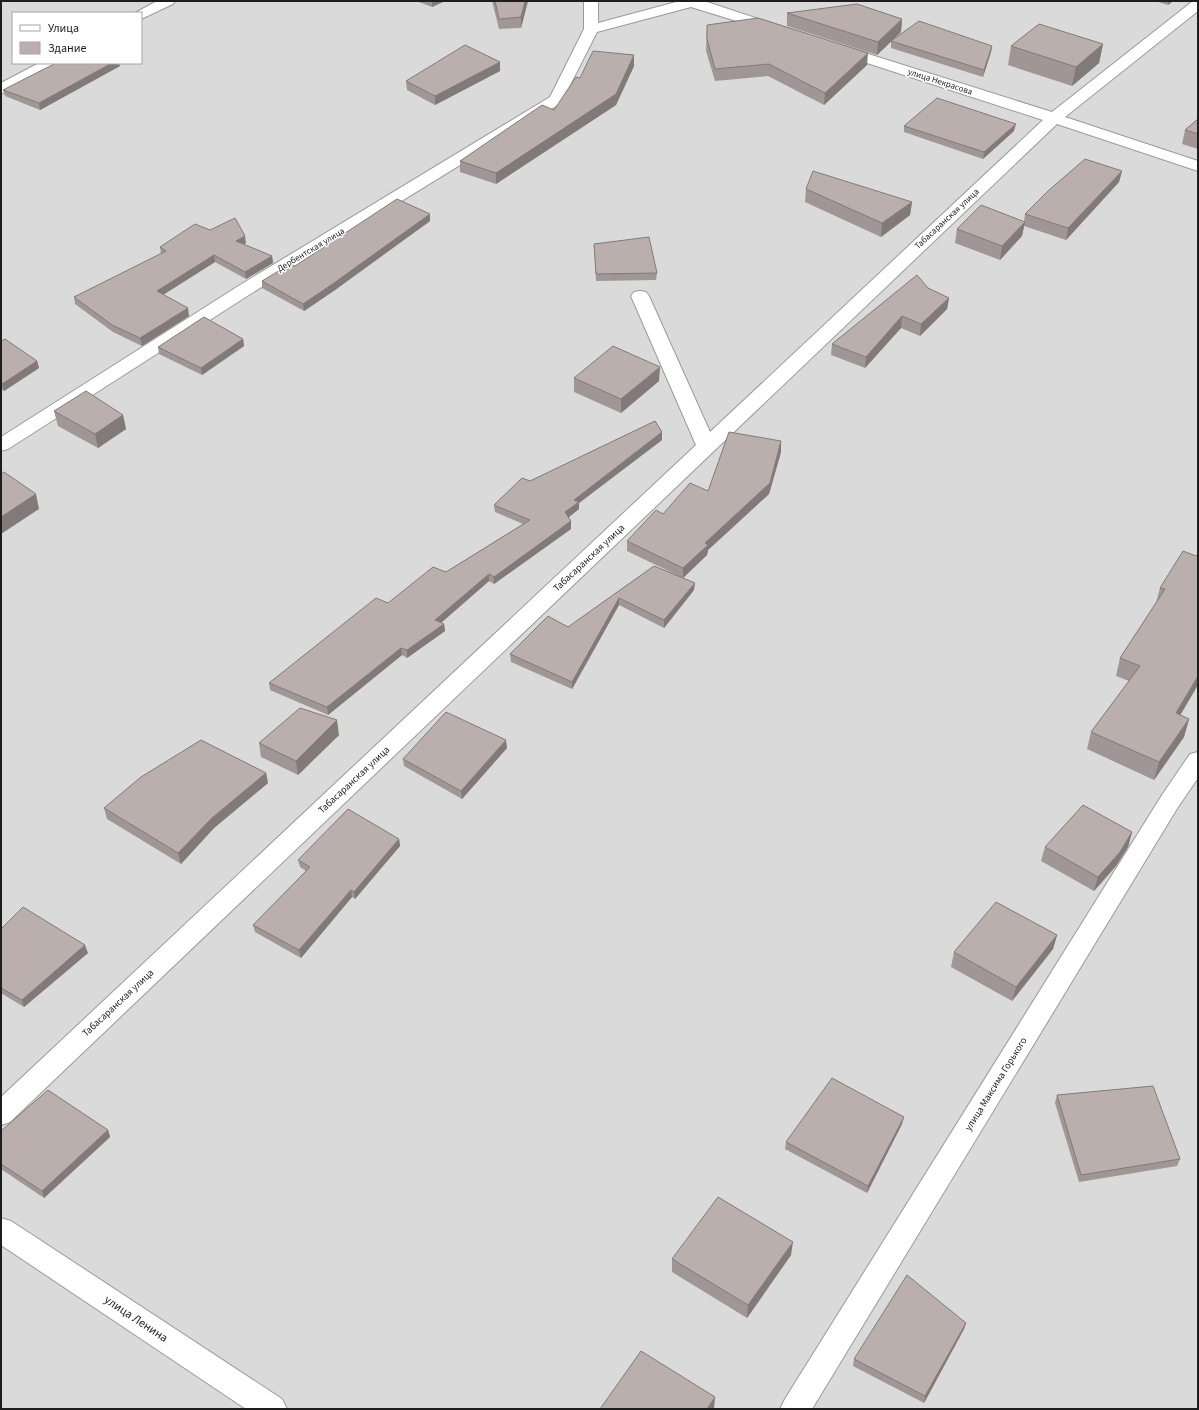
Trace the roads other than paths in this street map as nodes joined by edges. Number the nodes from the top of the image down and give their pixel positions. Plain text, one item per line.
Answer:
1 (168, 1) edge
2 (591, 1) edge
3 (691, 2) edge
4 (1198, 4) edge
5 (142, 14) edge
6 (591, 29) junction
7 (791, 34) edge
8 (821, 44) edge
9 (48, 64) edge
10 (1, 89) edge
11 (1054, 118) junction
12 (1198, 166) edge
13 (640, 296) dead end
14 (1, 445) edge
15 (707, 446) junction
16 (1198, 760) edge
17 (1, 1114) edge
18 (1, 1230) edge
19 (272, 1409) edge
20 (794, 1409) edge

1 - 5 street
2 - 6 street, Дербентская улица
3 - 6 street
3 - 7 street
4 - 11 street, Табасаранская улица
6 - 14 street, Дербентская улица
8 - 11 street, улица Некрасова
9 - 10 street
11 - 12 street, улица Некрасова
11 - 15 street, Табасаранская улица
13 - 15 street
15 - 17 street, Табасаранская улица
16 - 20 street, улица Максима Горького
18 - 19 street, улица Ленина

